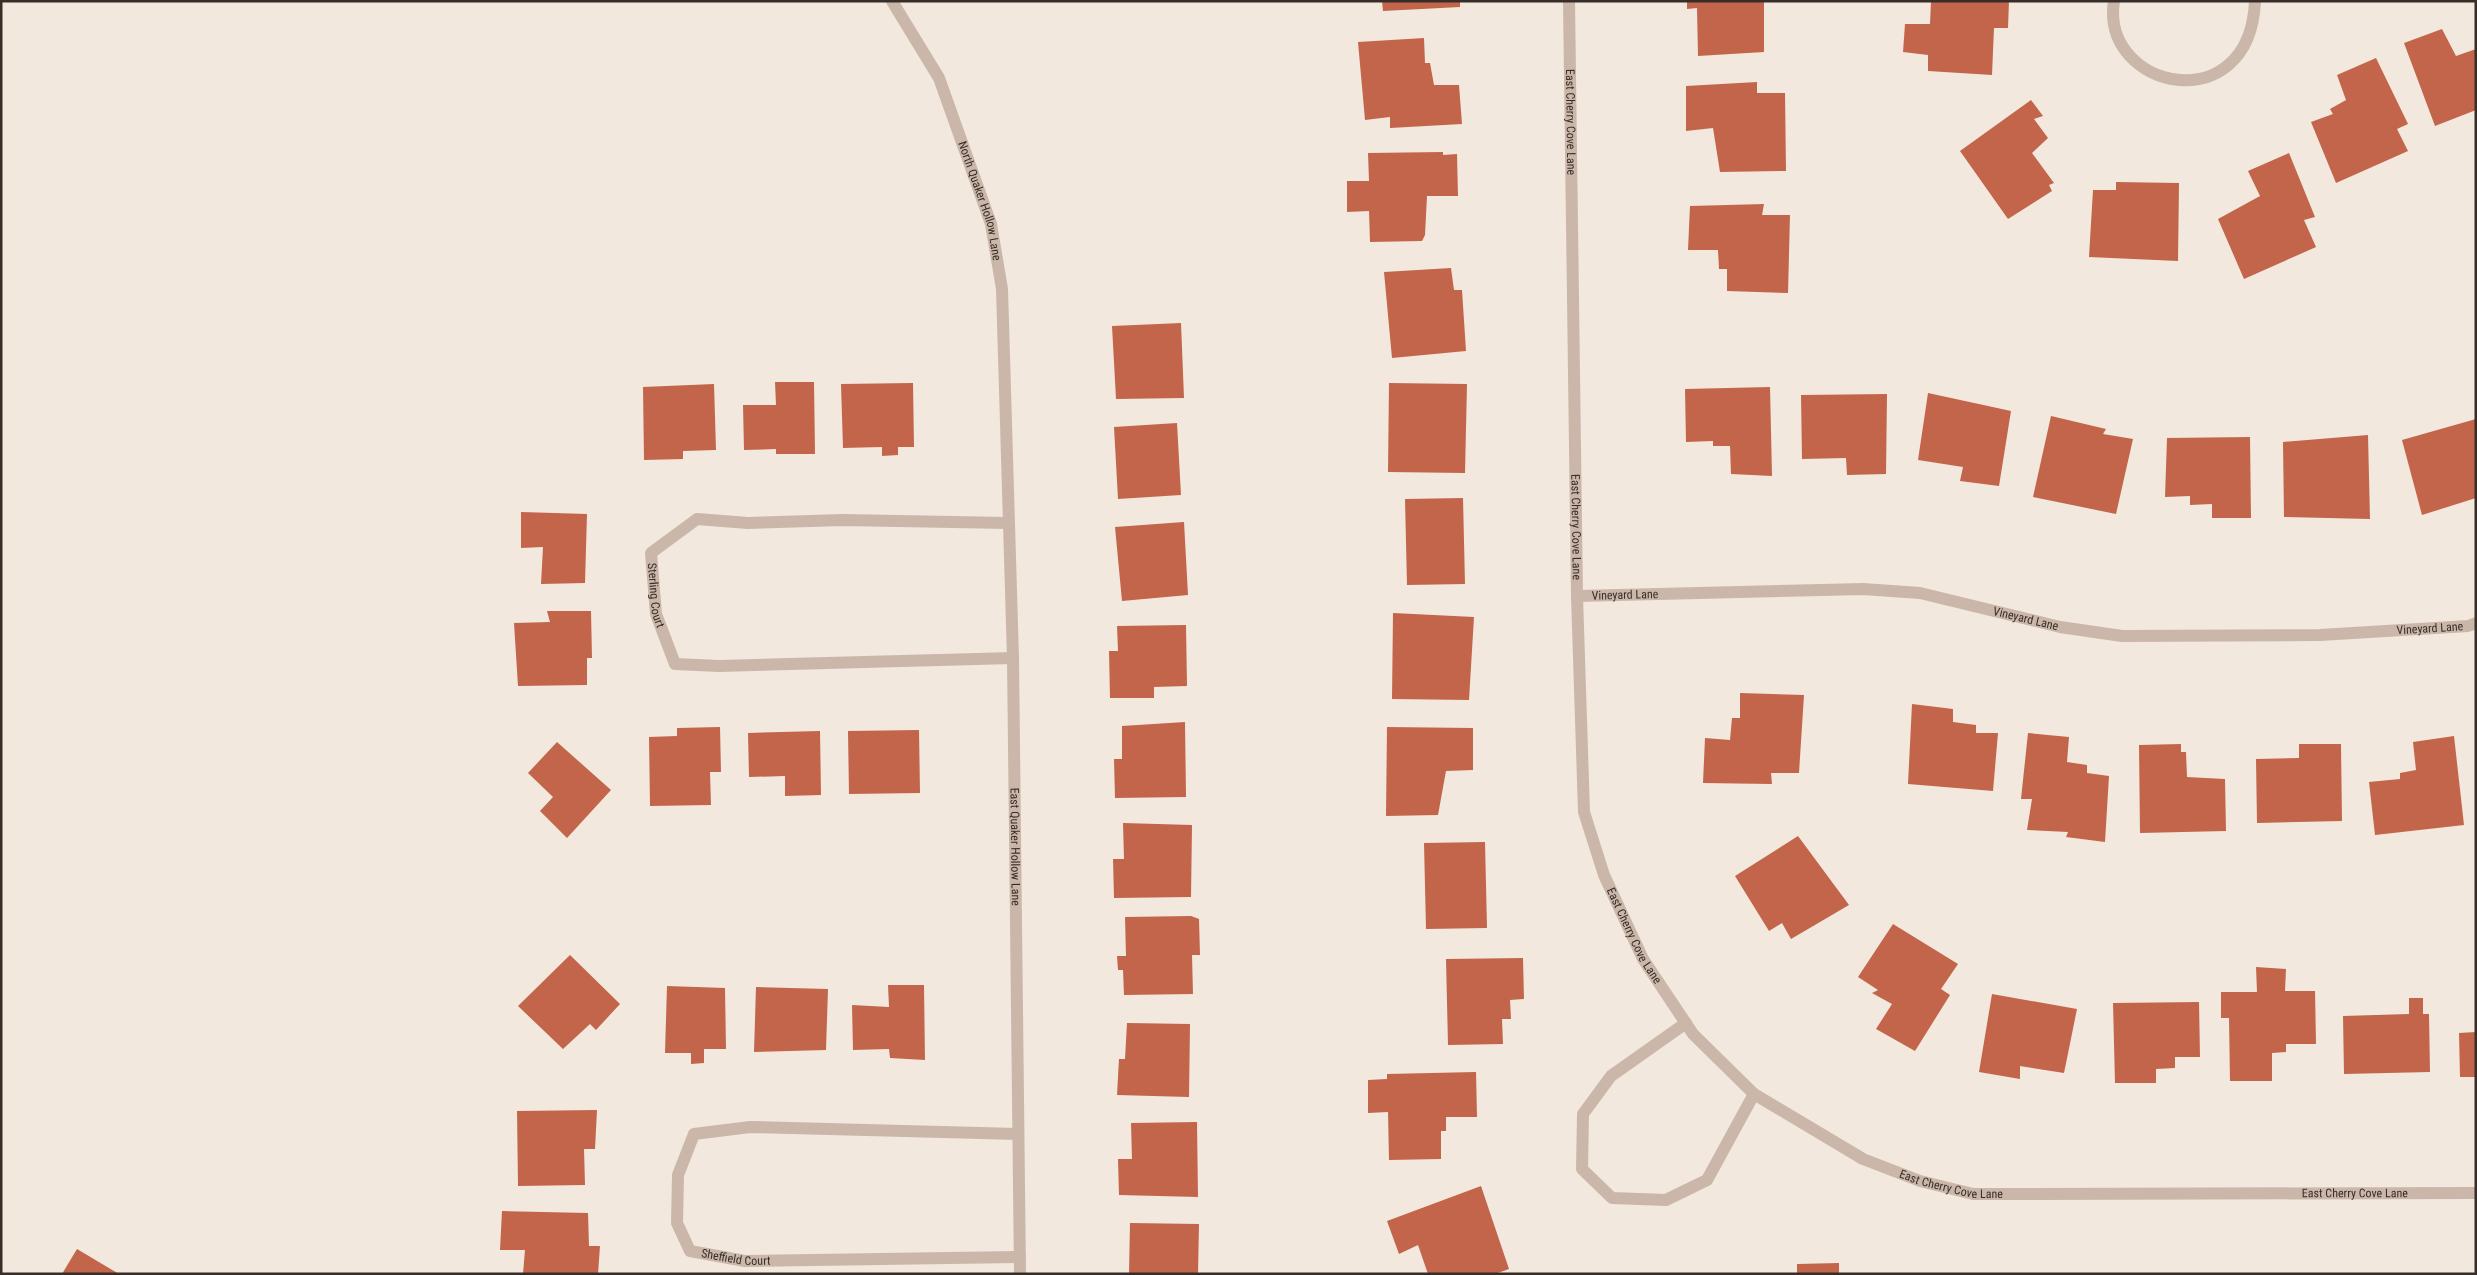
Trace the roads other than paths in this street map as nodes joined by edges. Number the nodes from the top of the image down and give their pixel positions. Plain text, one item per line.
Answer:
1 (892, 1) edge
2 (1569, 1) edge
3 (2114, 1) edge
4 (2256, 1) edge
5 (1005, 418) joint
6 (1008, 523) junction
7 (1577, 596) junction
8 (2476, 623) edge
9 (1013, 658) junction
10 (1686, 1023) junction
11 (1754, 1094) junction
12 (1018, 1134) junction
13 (2476, 1193) edge
14 (1020, 1256) junction
15 (1020, 1274) edge

1 - 5 street, North Quaker Hollow Lane
2 - 7 street, East Cherry Cove Lane
3 - 4 street
5 - 6 street, East Quaker Hollow Lane
6 - 9 street, East Quaker Hollow Lane
6 - 9 street, Sterling Court
7 - 8 street, Vineyard Lane
7 - 10 street, East Cherry Cove Lane
9 - 12 street, East Quaker Hollow Lane
10 - 11 street, East Cherry Cove Lane
10 - 11 street
11 - 13 street, East Cherry Cove Lane
12 - 14 street, East Quaker Hollow Lane
12 - 14 street, Sheffield Court
14 - 15 street, East Quaker Hollow Lane

